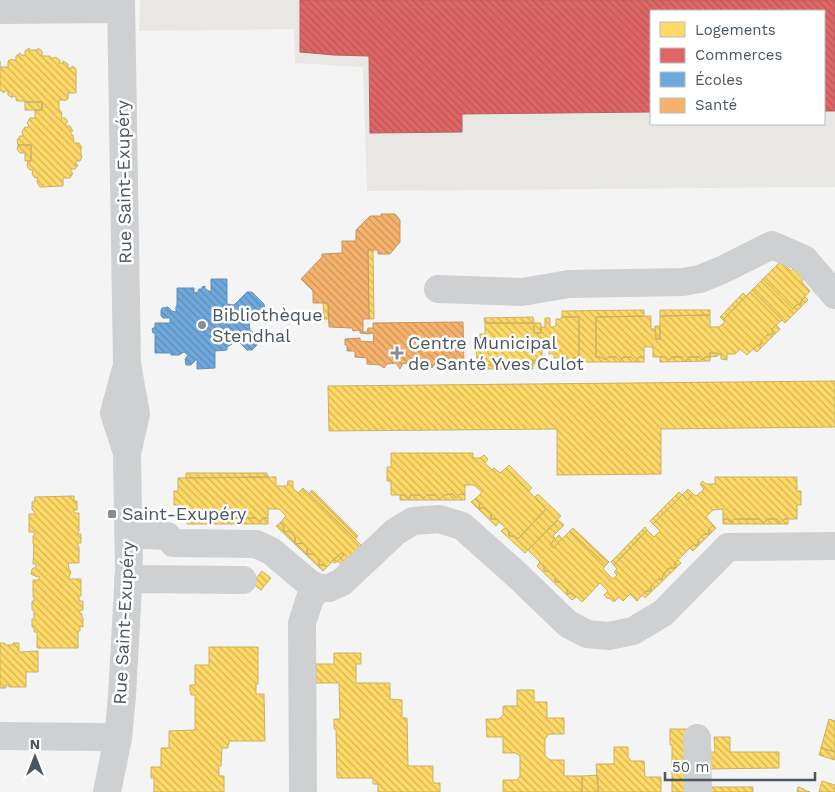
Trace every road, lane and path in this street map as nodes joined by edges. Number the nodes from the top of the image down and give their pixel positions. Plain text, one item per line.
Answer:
1 (121, 4) edge
2 (0, 10) edge
3 (438, 289) dead end
4 (835, 295) edge
5 (141, 534) junction
6 (835, 546) edge
7 (128, 579) junction
8 (243, 580) dead end
9 (319, 588) junction
10 (0, 736) edge
11 (118, 738) junction
12 (697, 738) dead end
13 (107, 792) edge
14 (303, 792) edge
15 (698, 792) edge

1 - 2 street
1 - 5 street, Rue Saint-Exupéry
3 - 4 street
5 - 7 street, Rue Saint-Exupéry
5 - 9 street
6 - 9 street
7 - 8 street
7 - 11 street, Rue Saint-Exupéry
9 - 14 street
10 - 11 street
11 - 13 street, Rue Saint-Exupéry
12 - 15 street

